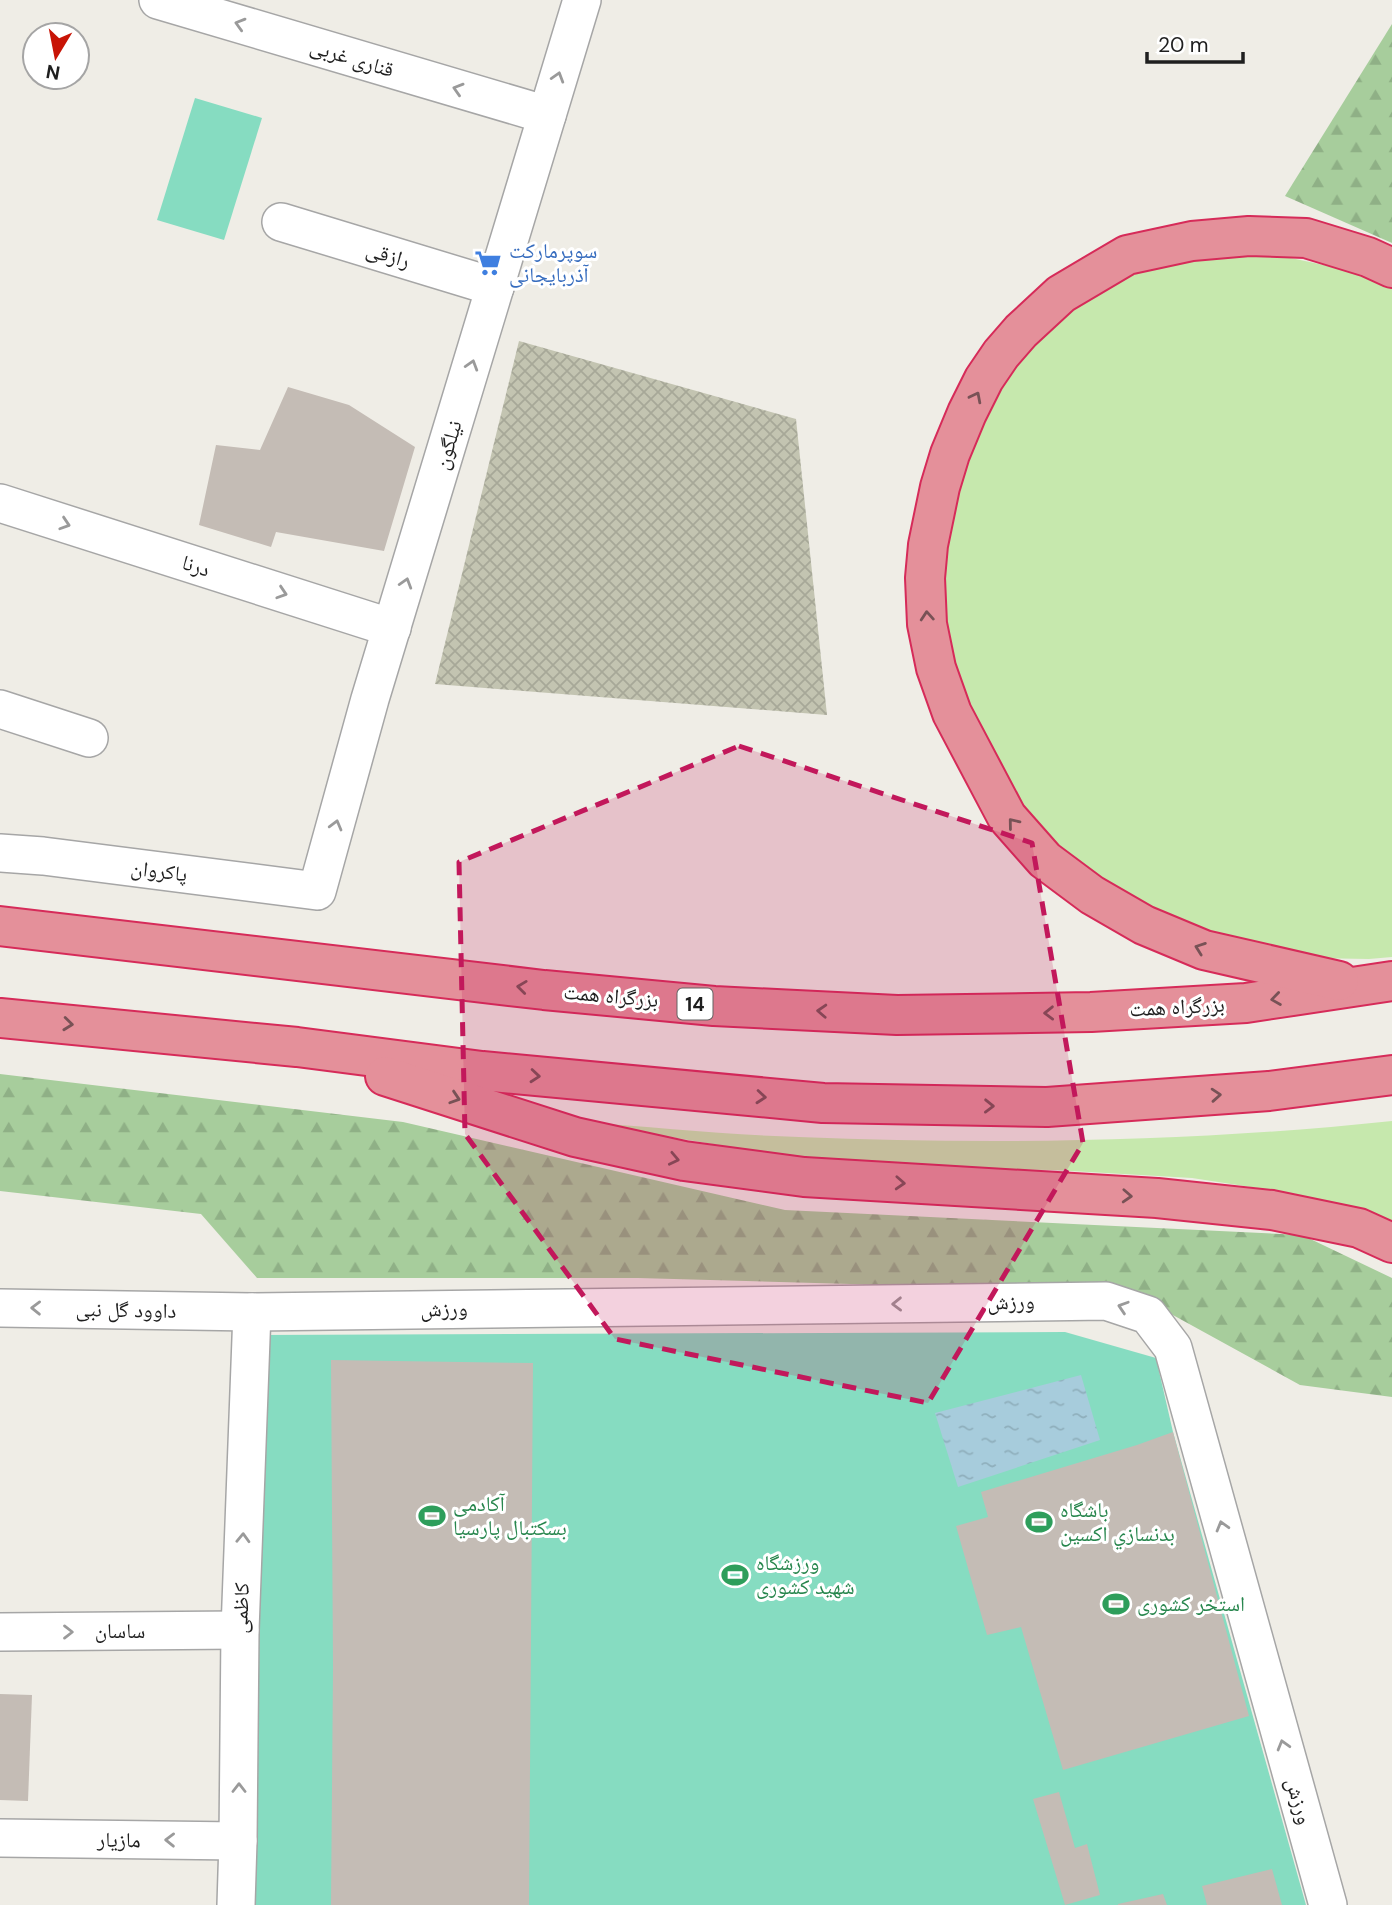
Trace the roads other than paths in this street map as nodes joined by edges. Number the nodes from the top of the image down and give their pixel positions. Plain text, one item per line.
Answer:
1 (158, 0) edge
2 (582, 0) edge
3 (547, 115) junction
4 (281, 222) dead end
5 (1392, 268) edge
6 (495, 287) junction
7 (0, 503) edge
8 (392, 628) junction
9 (0, 709) edge
10 (89, 738) dead end
11 (0, 853) edge
12 (317, 891) joint
13 (0, 926) edge
14 (1377, 984) edge
15 (0, 1017) edge
16 (297, 1047) junction
17 (1392, 1075) edge
18 (1392, 1243) edge
19 (0, 1308) edge
20 (251, 1312) junction
21 (240, 1630) junction
22 (0, 1632) edge
23 (0, 1838) edge
24 (238, 1841) junction
25 (236, 1905) edge
26 (1328, 1905) edge

3 -> 1 street, قناری غربی
3 -> 2 street, نیلگون
3 - 6 street, نیلگون
4 - 6 street, رازقی
14 -> 5 highway
8 -> 6 street, نیلگون
7 -> 8 street, درنا
12 -> 8 street, نیلگون
9 - 10 street
11 - 12 street, پاکروان
14 -> 13 highway, بزرگراه همت / 14
15 -> 16 highway
16 -> 17 highway
16 -> 18 highway
20 -> 19 street, داوود گل نبی
21 -> 20 street, کاظمی
26 -> 20 street, ورزش
22 -> 21 street, ساسان
24 -> 21 street, کاظمی
24 -> 23 street, مازیار
24 - 25 street, کاظمی

